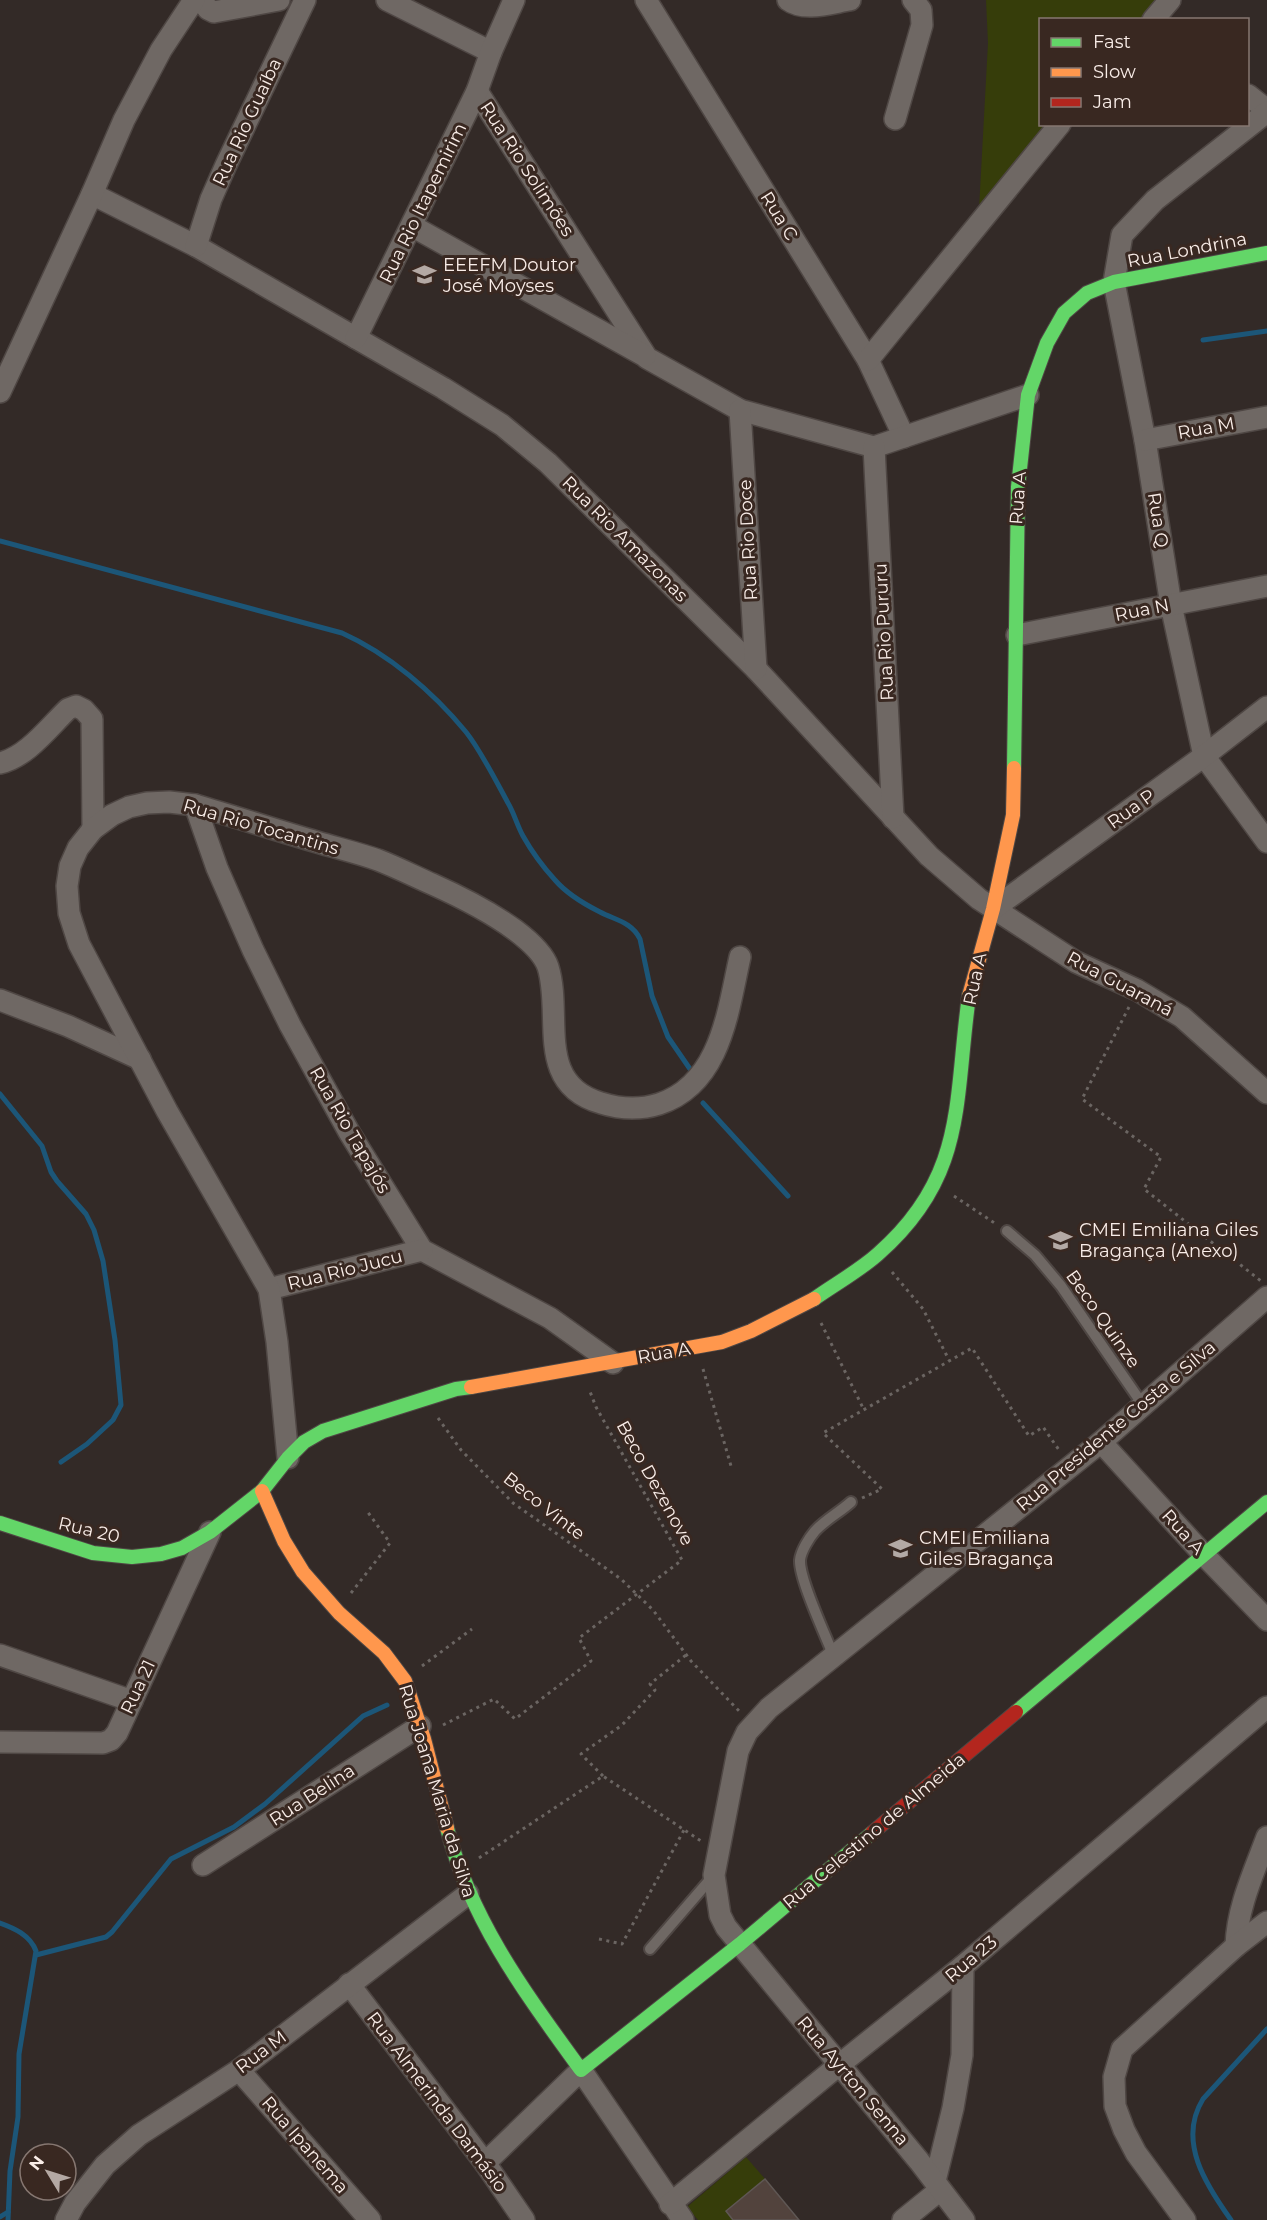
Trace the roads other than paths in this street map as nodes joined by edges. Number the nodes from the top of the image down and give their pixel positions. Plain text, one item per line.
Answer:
1 (194, 0) edge
2 (201, 0) edge
3 (279, 0) edge
4 (305, 0) edge
5 (387, 0) edge
6 (514, 0) edge
7 (646, 0) edge
8 (788, 0) edge
9 (850, 0) edge
10 (913, 0) edge
11 (1170, 0) edge
12 (1155, 18) edge
13 (490, 52) junction
14 (477, 91) junction
15 (1249, 96) edge
16 (1267, 111) edge
17 (896, 119) dead end
18 (1249, 125) edge
19 (1058, 126) edge
20 (1248, 126) edge
21 (92, 194) junction
22 (412, 226) junction
23 (196, 246) junction
24 (1267, 253) edge
25 (1114, 282) junction
26 (357, 338) junction
27 (647, 358) junction
28 (868, 360) junction
29 (0, 392) edge
30 (1028, 395) junction
31 (740, 410) junction
32 (1267, 417) edge
33 (904, 437) junction
34 (1145, 440) junction
35 (874, 447) junction
36 (1267, 586) edge
37 (1171, 605) junction
38 (1017, 635) junction
39 (756, 669) junction
40 (1267, 707) edge
41 (1204, 756) junction
42 (0, 763) edge
43 (195, 805) junction
44 (893, 818) junction
45 (93, 829) junction
46 (1267, 842) edge
47 (993, 909) junction
48 (740, 957) dead end
49 (0, 1000) edge
50 (140, 1059) junction
51 (1267, 1093) edge
52 (1006, 1231) road end
53 (422, 1250) junction
54 (268, 1289) junction
55 (1267, 1297) edge
56 (612, 1363) junction
57 (1143, 1405) junction
58 (1101, 1442) junction
59 (288, 1458) junction
60 (262, 1491) junction
61 (851, 1502) road end
62 (1267, 1502) edge
63 (0, 1523) edge
64 (210, 1532) junction
65 (1203, 1555) junction
66 (1267, 1620) edge
67 (0, 1655) edge
68 (834, 1657) junction
69 (132, 1701) junction
70 (1267, 1707) edge
71 (422, 1730) junction
72 (0, 1742) edge
73 (1267, 1837) edge
74 (204, 1865) dead end
75 (714, 1875) junction
76 (468, 1894) junction
77 (1267, 1922) edge
78 (740, 1944) junction
79 (1236, 1946) junction
80 (650, 1949) dead end
81 (963, 1966) junction
82 (349, 1984) junction
83 (839, 2065) junction
84 (239, 2070) junction
85 (581, 2070) junction
86 (484, 2163) junction
87 (938, 2186) junction
88 (677, 2212) edge
89 (66, 2220) edge
90 (370, 2220) edge
91 (524, 2220) edge
92 (903, 2220) edge
93 (964, 2220) edge
94 (1185, 2220) edge

1 - 21 street
2 - 3 street
4 - 23 street, Rua Rio Guaíba
5 - 13 street
6 - 13 street, Rua Rio Itapemirim
7 - 28 street, Rua C
8 - 9 street
10 - 17 street
11 - 12 street
13 - 14 street, Rua Rio Itapemirim
14 - 22 street, Rua Rio Itapemirim
14 - 27 street, Rua Rio Solimões
15 - 16 street
16 - 18 street
19 - 28 street
20 - 25 street
21 - 23 street, Rua Rio Amazonas
21 - 29 street
22 - 26 street, Rua Rio Itapemirim
22 - 27 street
23 - 26 street, Rua Rio Amazonas
24 - 25 street, Rua Londrina
25 - 30 street, Rua A
25 - 34 street, Rua Q
26 - 39 street, Rua Rio Amazonas
27 - 31 street, Rua Rio Solimões
28 - 33 street, Rua C
30 - 33 street
30 - 38 street, Rua A
31 - 35 street, Rua Rio Solimões
31 - 39 street, Rua Rio Doce
32 - 34 street, Rua M
33 - 35 street
34 - 37 street, Rua Q
35 - 44 street, Rua Rio Pururu
36 - 37 street, Rua N
37 - 38 street, Rua N
37 - 41 street, Rua Q
38 - 47 street, Rua A
39 - 44 street, Rua Rio Amazonas
40 - 41 street, Rua P
41 - 46 street
41 - 47 street, Rua P
42 - 45 street
43 - 45 street, Rua Rio Tocantins
43 - 48 street, Rua Rio Tocantins
43 - 53 street, Rua Rio Tapajós
44 - 47 street, Rua Rio Amazonas
45 - 50 street, Rua Rio Tocantins
47 - 51 street, Rua Guaraná
47 - 56 street, Rua A
49 - 50 street
50 - 54 street, Rua Rio Tocantins
52 - 57 lane, Beco Quinze
53 - 54 street, Rua Rio Jucu
53 - 56 street
54 - 59 street, Rua Rio Tocantins
55 - 57 street, Rua Presidente Costa e Silva
56 - 59 street, Rua A
57 - 58 street, Rua Presidente Costa e Silva
58 - 65 street, Rua A
58 - 68 street, Rua Presidente Costa e Silva
59 - 60 street, Rua A
60 - 64 street, Rua 20
60 - 71 street, Rua Joana Maria da Silva
61 - 68 lane
62 - 65 street, Rua Celestino de Almeida
63 - 64 street, Rua 20
64 - 69 street, Rua 21
65 - 66 street, Rua A
65 - 78 street, Rua Celestino de Almeida
67 - 69 street
68 - 75 street, Rua Presidente Costa e Silva
69 - 72 street, Rua 21
70 - 81 street, Rua 23
71 - 74 street, Rua Belina
71 - 76 street, Rua Joana Maria da Silva
73 - 79 street
75 - 78 street, Rua Presidente Costa e Silva
75 - 80 lane
76 - 82 street, Rua M
76 - 85 street, Rua Joana Maria da Silva
77 - 79 street
78 - 83 street, Rua Ayrton Senna
78 - 85 street, Rua Celestino de Almeida
79 - 94 street
81 - 83 street, Rua 23
81 - 87 street
82 - 84 street, Rua M
82 - 86 street, Rua Almerinda Damásio
83 - 87 street, Rua Ayrton Senna
83 - 88 street, Rua 23
84 - 89 street, Rua M
84 - 90 street, Rua Ipanema
85 - 86 street, Rua Celestino de Almeida
85 - 88 street, Rua Joana Maria da Silva
86 - 91 street, Rua Almerinda Damásio
87 - 92 street
87 - 93 street, Rua Ayrton Senna

